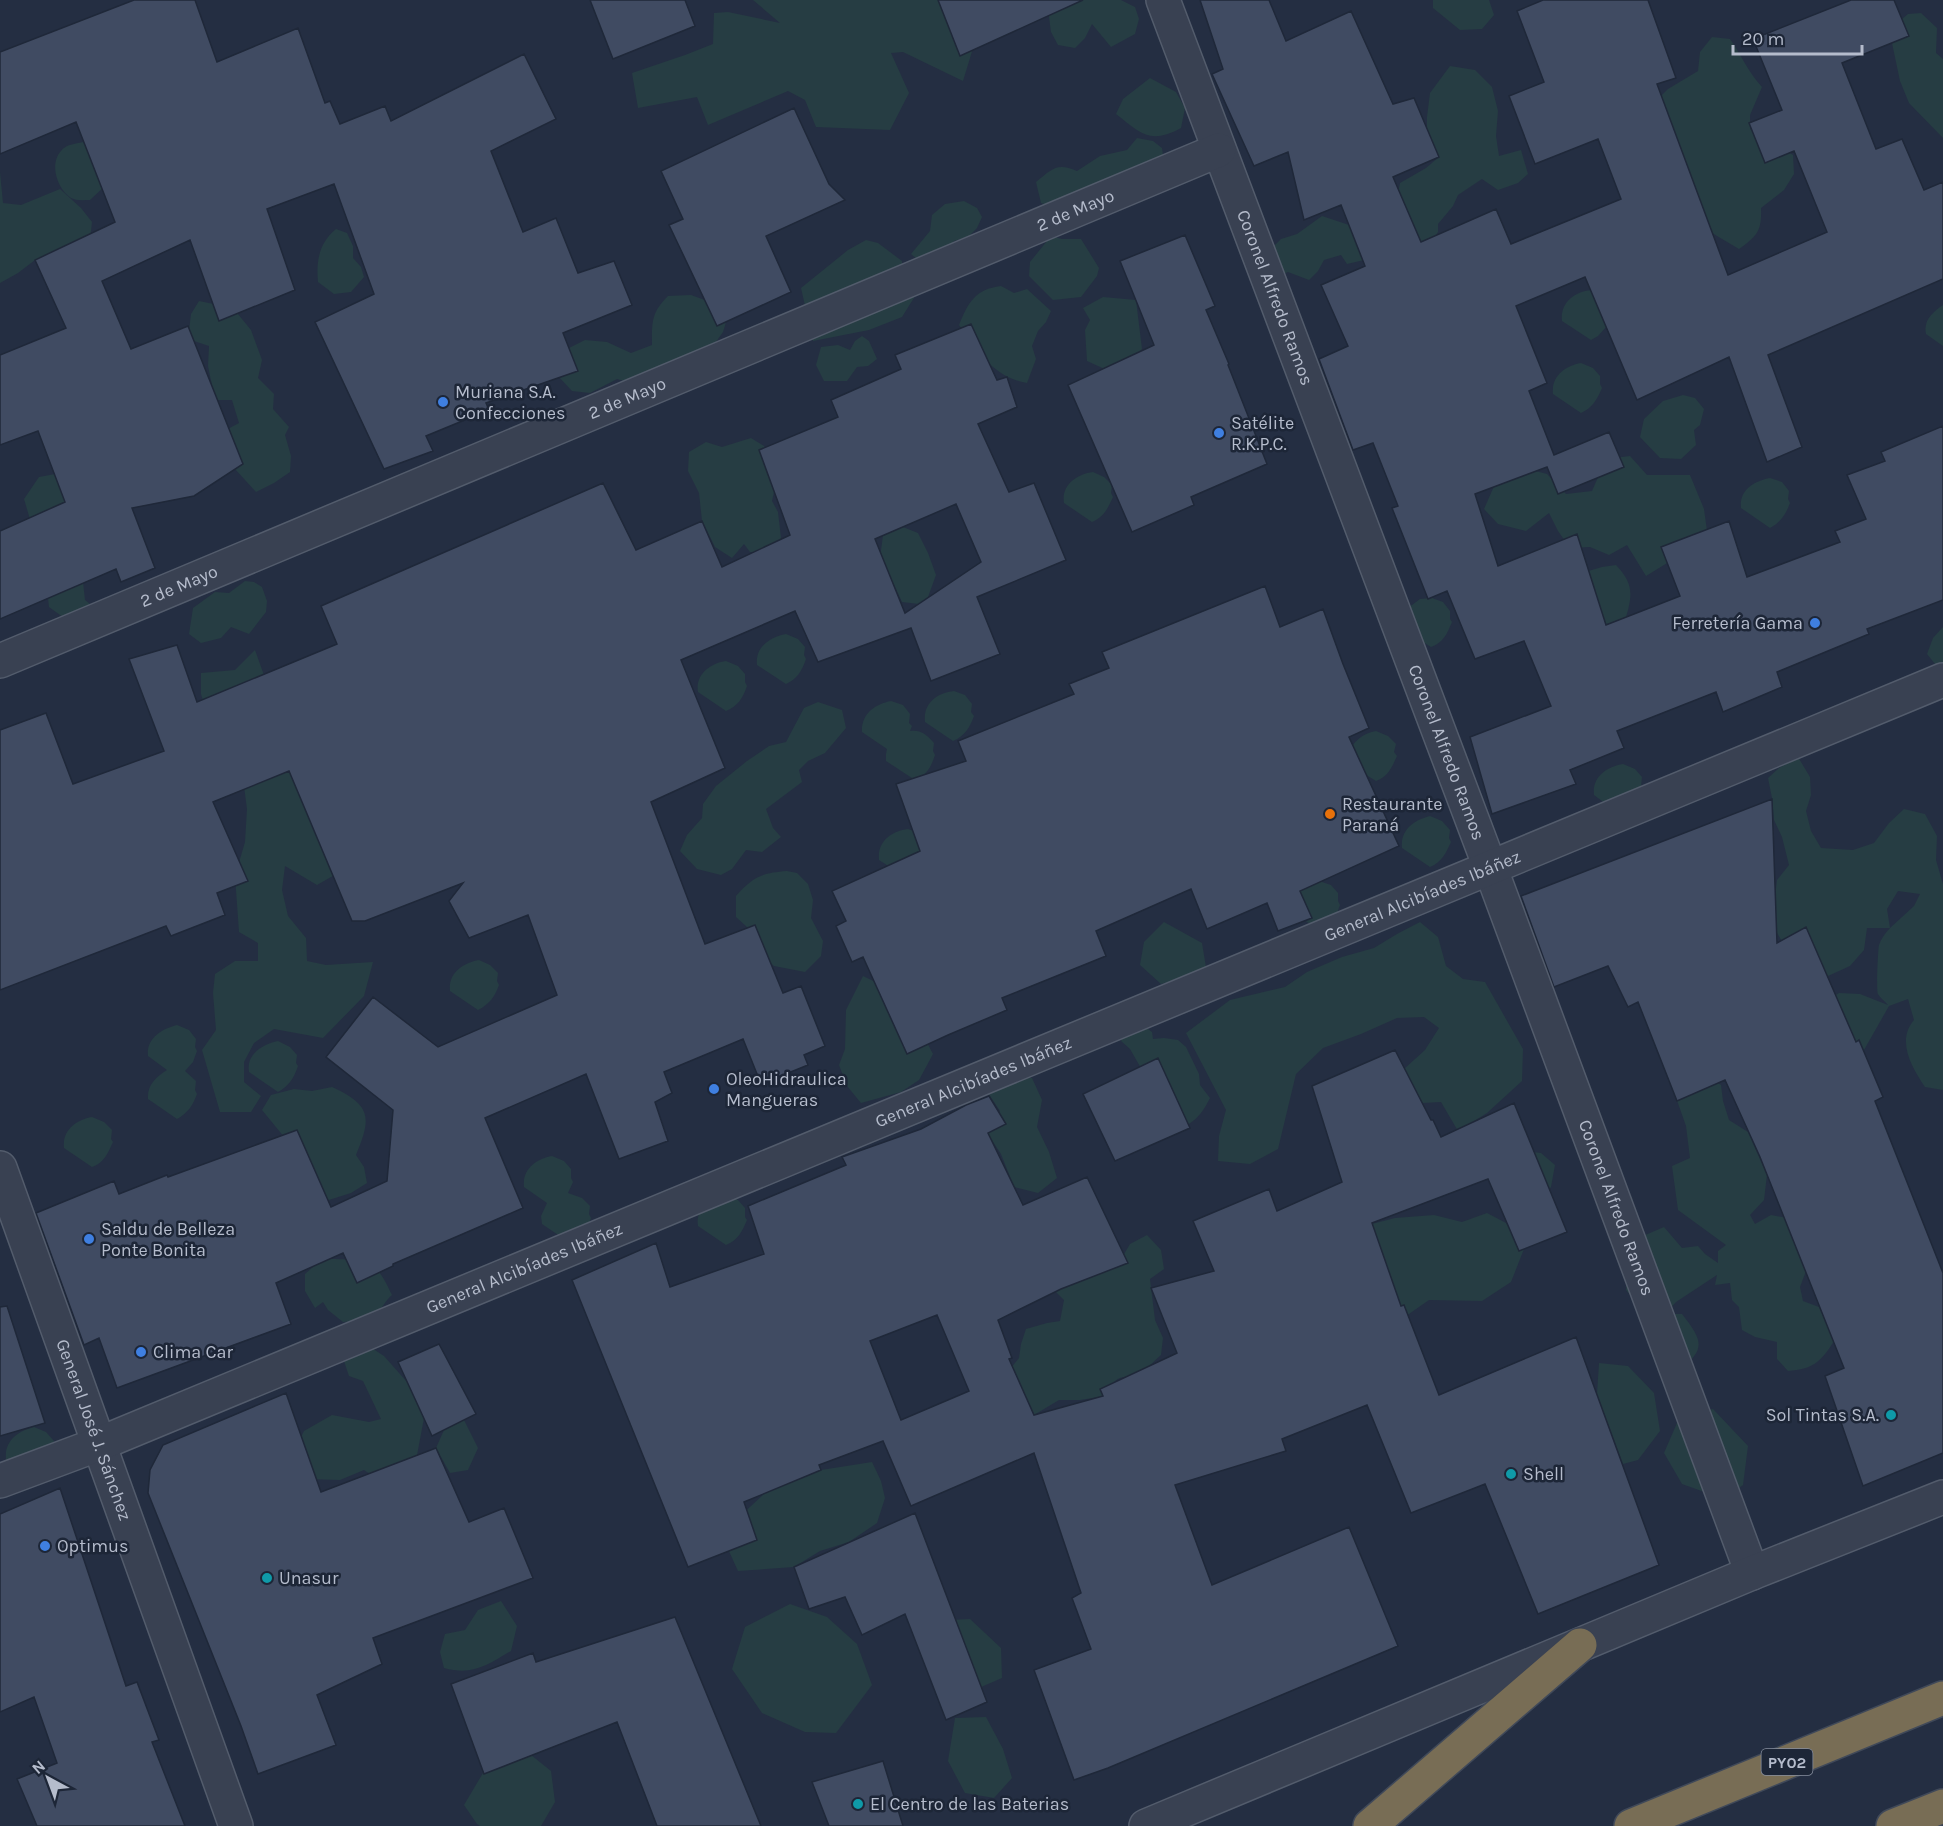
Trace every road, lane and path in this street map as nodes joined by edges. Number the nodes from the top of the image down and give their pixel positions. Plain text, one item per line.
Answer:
1 (1163, 0) edge
2 (1219, 150) junction
3 (0, 661) edge
4 (1943, 680) edge
5 (1490, 867) junction
6 (0, 1168) edge
7 (99, 1444) junction
8 (0, 1481) edge
9 (1943, 1497) edge
10 (1752, 1574) junction
11 (1580, 1645) junction
12 (1943, 1698) edge
13 (1943, 1806) edge
14 (236, 1826) edge
15 (1146, 1826) edge
16 (1370, 1826) edge
17 (1631, 1826) edge
18 (1893, 1826) edge

1 - 2 street, Coronel Alfredo Ramos
2 - 3 street, 2 de Mayo
2 - 5 street, Coronel Alfredo Ramos
4 - 5 street, General Alcibíades Ibáñez
5 - 7 street, General Alcibíades Ibáñez
5 - 10 street, Coronel Alfredo Ramos
6 - 7 street, General José J. Sánchez
7 - 8 street, General Alcibíades Ibáñez
7 - 14 street, General José J. Sánchez
9 - 10 street
10 - 11 street
11 - 15 street
11 - 16 highway
12 - 17 highway, PY02
13 - 18 highway

